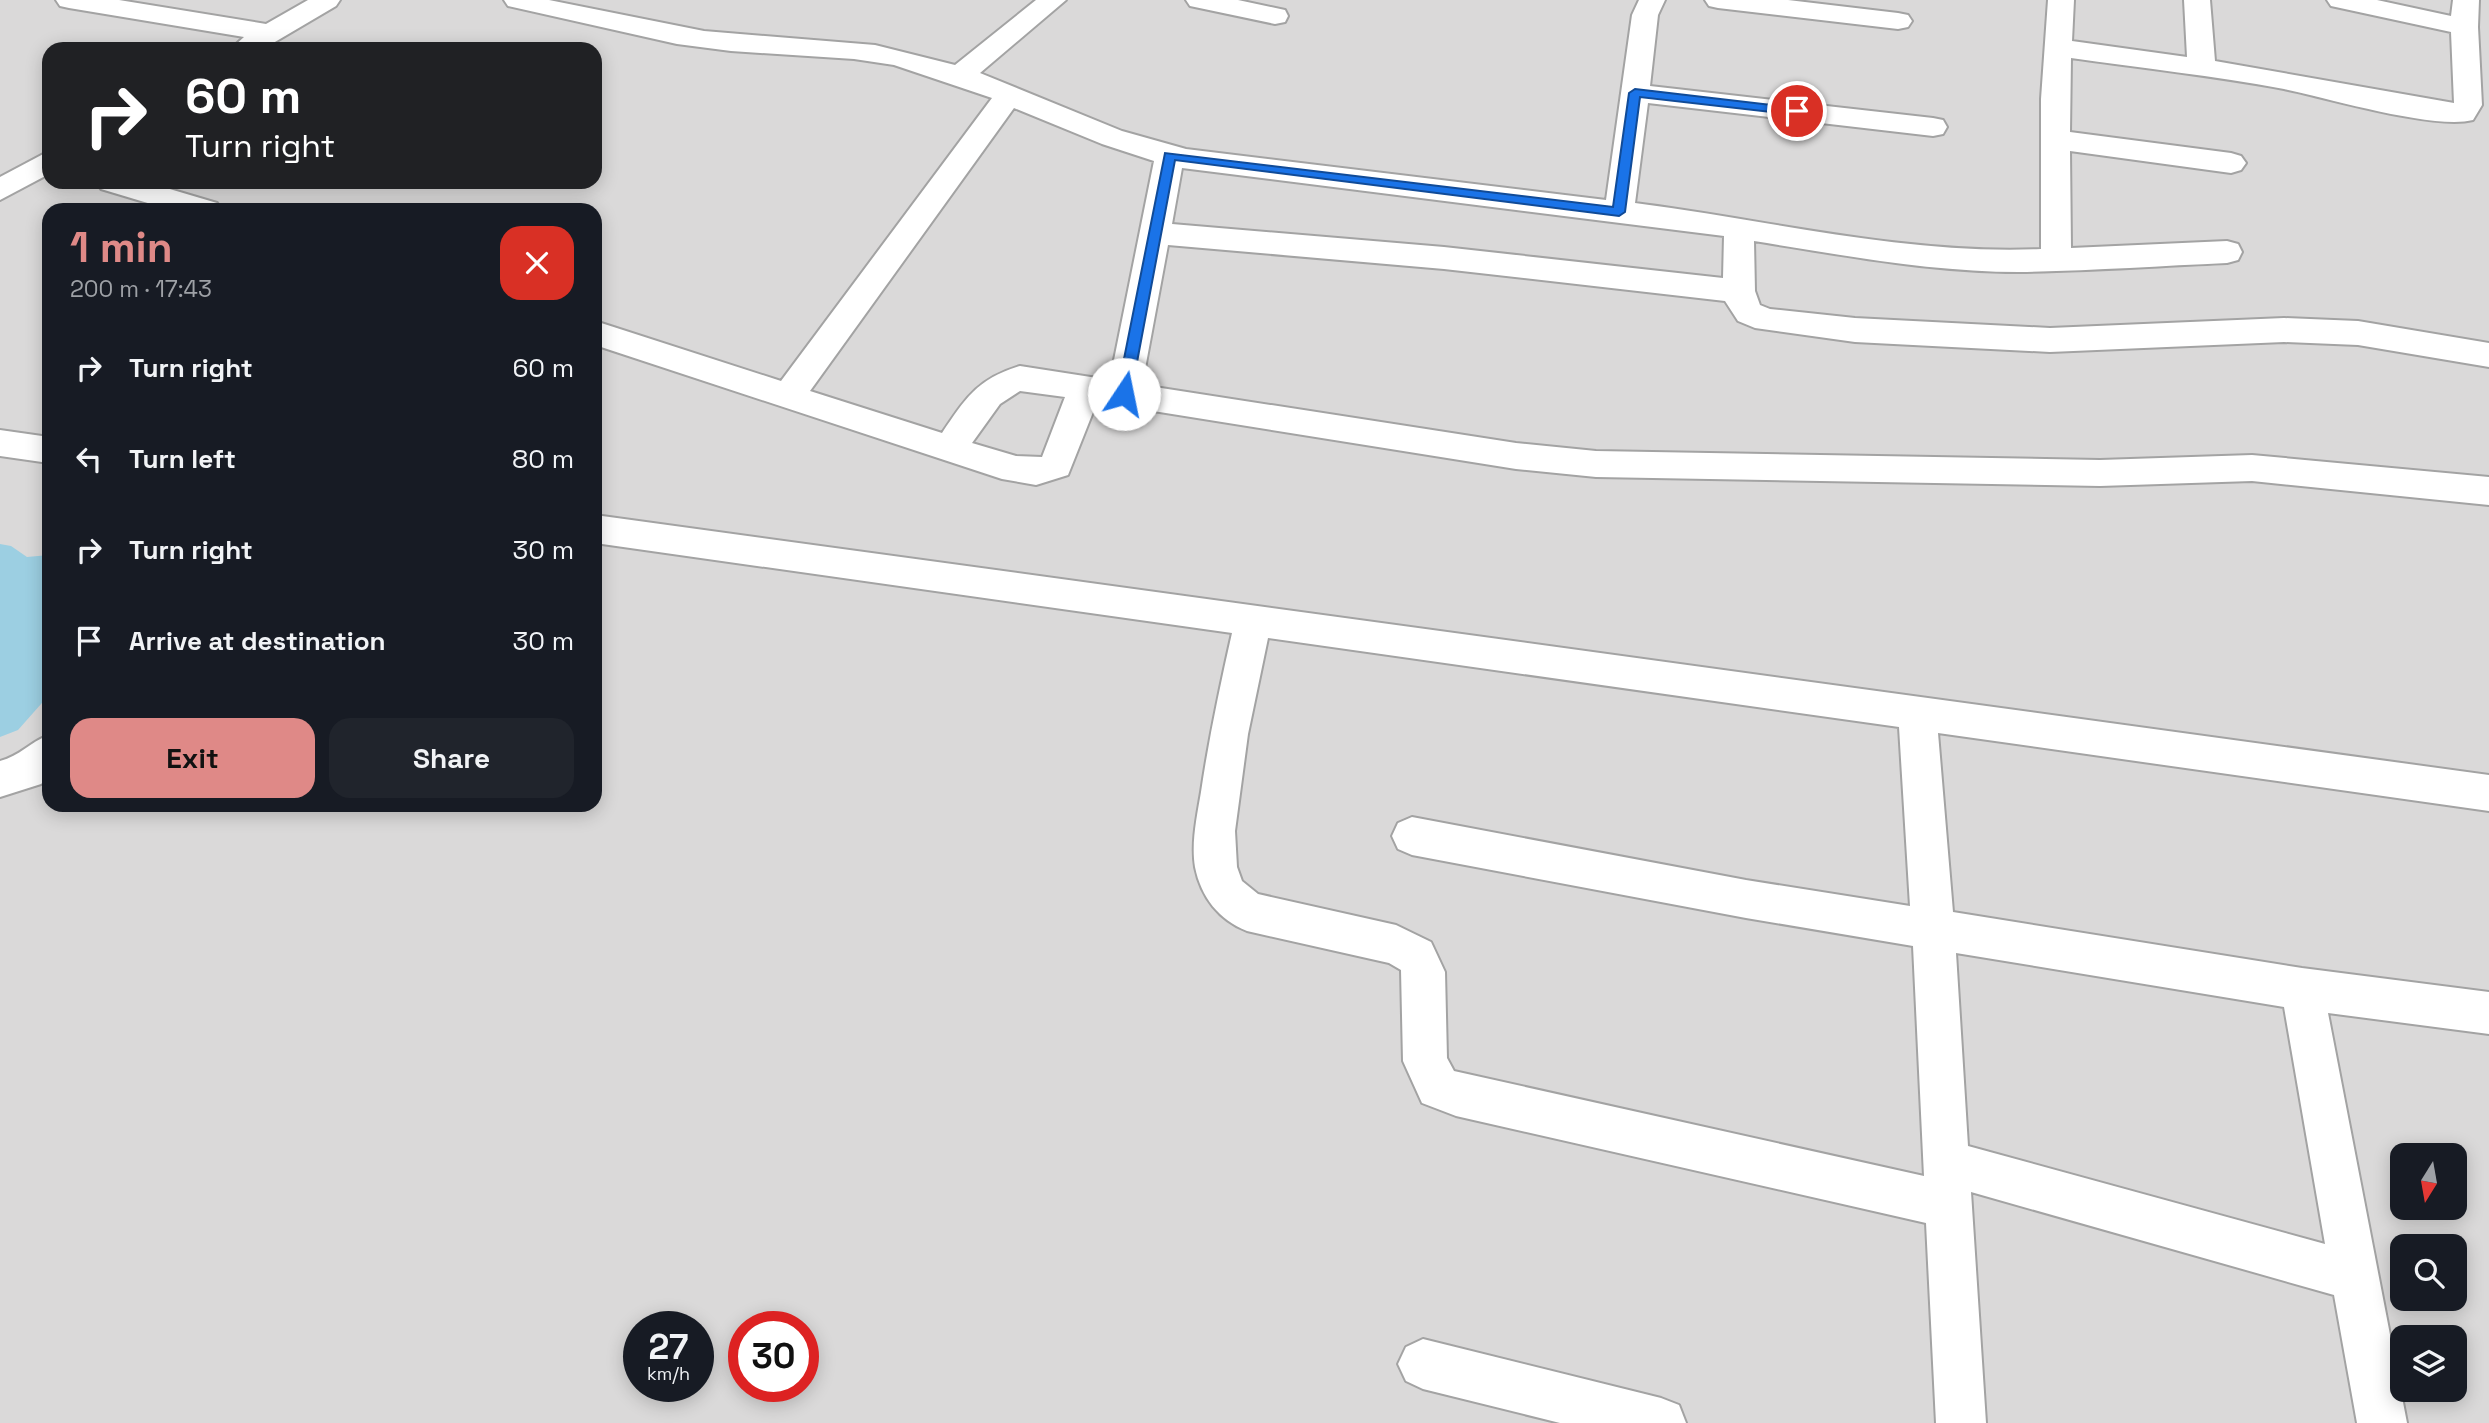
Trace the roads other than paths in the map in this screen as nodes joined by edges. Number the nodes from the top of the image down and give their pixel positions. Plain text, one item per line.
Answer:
1 (327, 0) edge
2 (517, 0) edge
3 (1053, 0) edge
4 (1199, 0) edge
5 (1653, 0) edge
6 (1718, 0) edge
7 (2061, 0) edge
8 (2197, 0) edge
9 (2340, 0) edge
10 (84, 1) edge
11 (2465, 13) edge
12 (1275, 16) dead end
13 (1898, 21) dead end
14 (271, 33) junction
15 (255, 42) edge
16 (2057, 47) junction
17 (2201, 67) junction
18 (959, 76) junction
19 (1635, 93) junction
20 (1009, 95) junction
21 (2478, 107) edge
22 (1933, 127) dead end
23 (2055, 140) junction
24 (1170, 156) junction
25 (2231, 163) dead end
26 (42, 166) edge
27 (136, 189) edge
28 (0, 190) edge
29 (182, 203) edge
30 (1619, 212) junction
31 (1739, 228) junction
32 (1155, 233) junction
33 (2227, 252) dead end
34 (2056, 259) junction
35 (1739, 291) junction
36 (602, 335) edge
37 (2489, 355) edge
38 (1086, 387) junction
39 (1124, 394) junction
40 (789, 395) junction
41 (0, 443) edge
42 (951, 447) junction
43 (42, 449) edge
44 (2489, 491) edge
45 (602, 530) edge
46 (1254, 622) junction
47 (1917, 714) junction
48 (42, 758) edge
49 (0, 779) edge
50 (2489, 793) edge
51 (1412, 836) dead end
52 (1934, 930) junction
53 (2302, 989) junction
54 (2489, 1013) edge
55 (1949, 1184) junction
56 (2357, 1278) junction
57 (1423, 1364) dead end
58 (1661, 1423) edge
59 (1961, 1423) edge
60 (2382, 1423) edge

1 - 14 street
2 - 18 street
3 - 18 street
4 - 12 street
5 - 19 street
6 - 13 street
7 - 16 street
8 - 17 street
9 - 11 street
10 - 14 street
11 - 21 street
14 - 15 street
16 - 17 street
16 - 23 street
17 - 21 street
18 - 20 street
19 - 22 street
19 - 30 street
20 - 24 street
20 - 40 street
23 - 25 street
23 - 34 street
24 - 30 street
24 - 32 street
26 - 28 street
27 - 29 street
30 - 31 street
31 - 34 street
31 - 35 street
32 - 35 street
32 - 39 street
33 - 34 street
35 - 37 street
36 - 40 street
38 - 39 street
38 - 42 street
38 - 42 street
39 - 44 street
40 - 42 street
41 - 43 street
45 - 46 street
46 - 47 street
46 - 55 street
47 - 50 street
47 - 52 street
48 - 49 street
51 - 52 street
52 - 53 street
52 - 55 street
53 - 54 street
53 - 56 street
55 - 56 street
55 - 59 street
56 - 60 street
57 - 58 street

